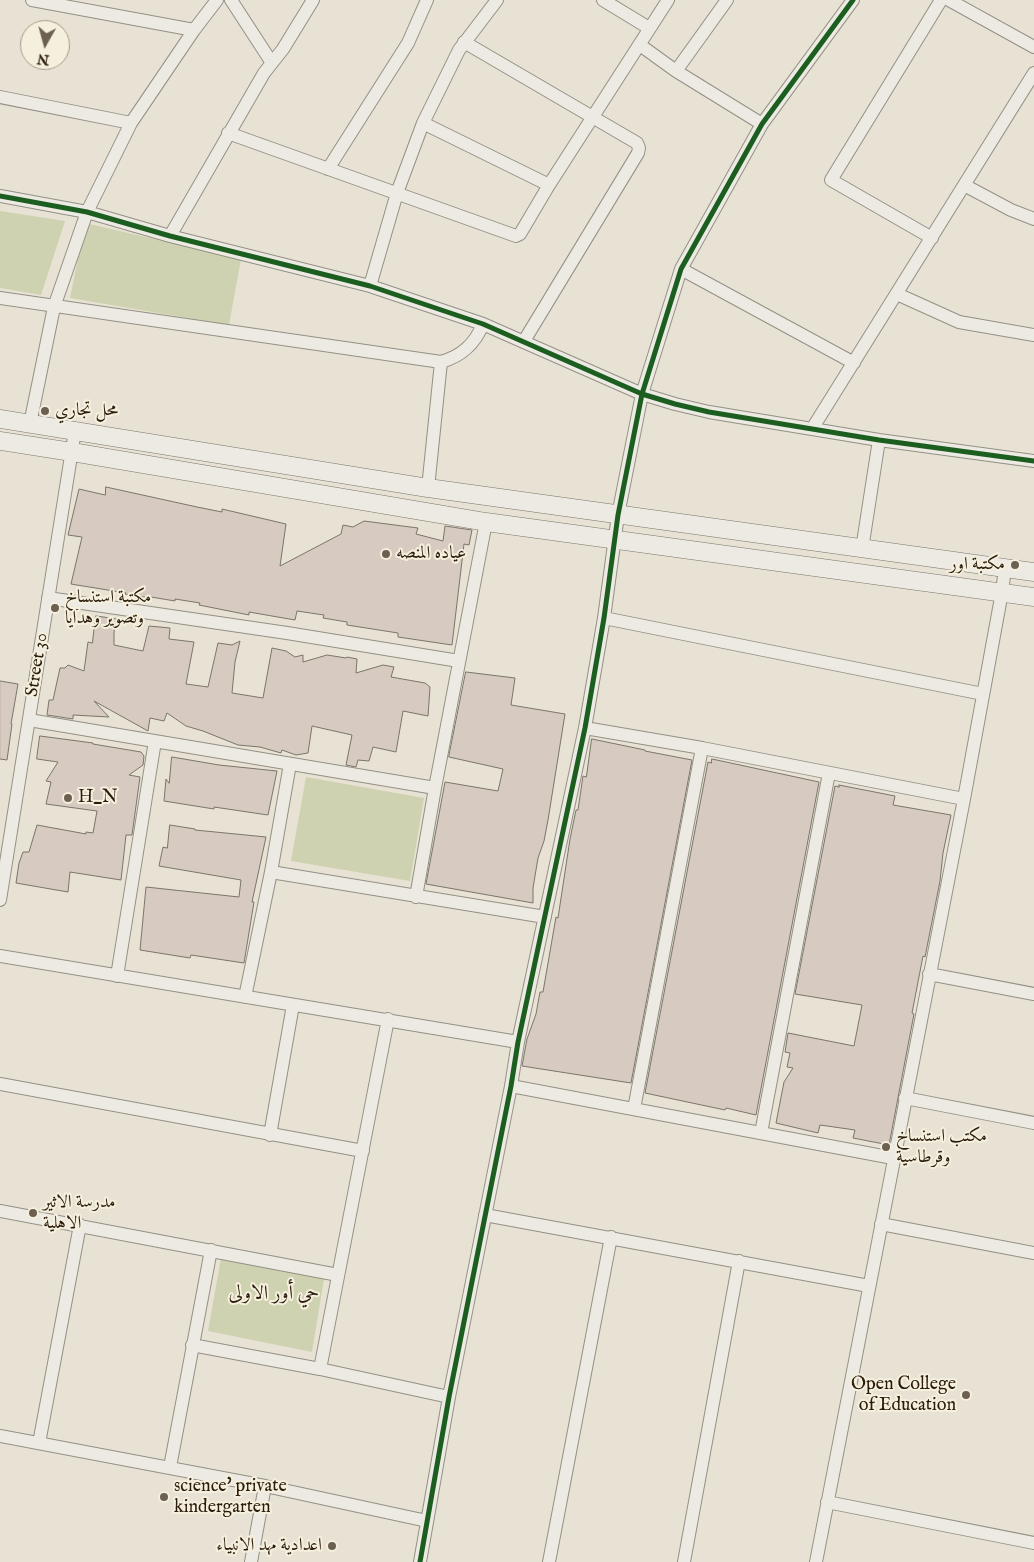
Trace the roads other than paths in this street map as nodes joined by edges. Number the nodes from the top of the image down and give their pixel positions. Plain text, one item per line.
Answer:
1 (32, 0) edge
2 (218, 0) edge
3 (231, 0) edge
4 (313, 0) edge
5 (427, 0) edge
6 (497, 0) edge
7 (603, 0) edge
8 (668, 0) edge
9 (727, 0) edge
10 (853, 0) edge
11 (941, 0) edge
12 (949, 0) edge
13 (649, 28) junction
14 (194, 30) junction
15 (464, 42) junction
16 (640, 45) junction
17 (1034, 47) edge
18 (272, 63) junction
19 (676, 71) junction
20 (1032, 79) edge
21 (0, 97) edge
22 (592, 117) junction
23 (423, 123) junction
24 (131, 124) junction
25 (762, 124) junction
26 (228, 134) junction
27 (328, 169) junction
28 (549, 185) junction
29 (964, 186) junction
30 (397, 193) junction
31 (0, 196) edge
32 (86, 212) junction
33 (1034, 219) edge
34 (170, 236) junction
35 (932, 238) junction
36 (681, 270) junction
37 (370, 286) junction
38 (897, 294) junction
39 (0, 298) edge
40 (54, 307) junction
41 (483, 324) junction
42 (1034, 335) edge
43 (524, 341) junction
44 (441, 362) junction
45 (854, 363) junction
46 (642, 394) junction
47 (0, 419) edge
48 (30, 424) junction
49 (812, 429) junction
50 (75, 431) junction
51 (879, 440) junction
52 (0, 441) edge
53 (72, 452) junction
54 (1034, 461) edge
55 (428, 488) junction
56 (618, 514) junction
57 (486, 522) junction
58 (615, 541) junction
59 (862, 549) junction
60 (1005, 568) junction
61 (1034, 572) edge
62 (1002, 592) junction
63 (1034, 597) edge
64 (48, 598) junction
65 (604, 618) junction
66 (459, 661) junction
67 (983, 694) junction
68 (29, 720) junction
69 (585, 728) junction
70 (154, 741) junction
71 (702, 748) junction
72 (290, 764) junction
73 (829, 773) junction
74 (435, 788) junction
75 (964, 799) junction
76 (271, 872) junction
77 (416, 897) junction
78 (0, 900) edge
79 (545, 917) junction
80 (0, 956) edge
81 (929, 974) junction
82 (117, 976) junction
83 (1034, 994) edge
84 (245, 997) junction
85 (293, 1005) junction
86 (388, 1019) junction
87 (518, 1042) junction
88 (0, 1084) edge
89 (511, 1086) junction
90 (905, 1098) junction
91 (634, 1109) junction
92 (1034, 1123) edge
93 (761, 1133) junction
94 (270, 1135) junction
95 (363, 1151) junction
96 (893, 1158) junction
97 (0, 1211) edge
98 (485, 1215) junction
99 (881, 1224) junction
100 (80, 1225) junction
101 (611, 1237) junction
102 (211, 1250) junction
103 (1034, 1254) edge
104 (738, 1261) junction
105 (338, 1275) junction
106 (869, 1286) junction
107 (192, 1345) junction
108 (320, 1369) junction
109 (449, 1397) junction
110 (0, 1436) edge
111 (39, 1443) junction
112 (170, 1467) junction
113 (265, 1486) junction
114 (827, 1502) junction
115 (427, 1521) junction
116 (1034, 1543) edge
117 (251, 1562) edge
118 (420, 1562) edge
119 (549, 1562) edge
120 (684, 1562) edge
121 (816, 1562) edge

1 - 14 street
2 - 14 street
3 - 18 street
4 - 18 street
5 - 27 street
6 - 15 street
7 - 13 street
8 - 13 street
9 - 19 street
10 - 25 street
11 - 35 street
12 - 17 street
13 - 16 street
14 - 24 street
15 - 22 street
15 - 23 street
16 - 19 street
16 - 22 street
18 - 26 street
19 - 25 street
20 - 29 street
21 - 24 street
22 - 28 street
22 - 43 street
23 - 28 street
23 - 30 street
24 - 32 street
25 - 36 street
26 - 27 street
26 - 34 street
27 - 30 street
28 - 30 street
29 - 33 street
29 - 35 street
30 - 37 street
31 - 32 street
32 - 34 street
32 - 40 street
34 - 37 street
35 - 38 street
36 - 45 street
36 - 46 street
37 - 41 street
38 - 42 street
38 - 45 street
39 - 40 street
40 - 44 street
40 - 48 street
41 - 43 street
41 - 44 street
43 - 46 street
44 - 55 street
45 - 49 street
46 - 49 street
46 - 56 street
47 - 48 street
48 - 50 street
49 - 51 street
50 - 53 street, Street 30
50 - 55 street
51 - 54 street
51 - 59 street
52 - 53 street
53 - 57 street
53 - 64 street, Street 30
55 - 56 street
56 - 58 street
56 - 59 street
57 - 58 street
57 - 66 street
58 - 62 street
58 - 65 street
59 - 60 street
60 - 61 street
60 - 62 street
62 - 63 street
62 - 67 street
64 - 66 street
64 - 68 street, Street 30
65 - 67 street
65 - 69 street
66 - 74 street
67 - 75 street
68 - 70 street
68 - 78 street, Street 30
69 - 71 street
69 - 79 street
70 - 72 street
70 - 82 street
71 - 73 street
71 - 91 street
72 - 74 street
72 - 76 street
73 - 75 street
73 - 93 street
74 - 77 street
75 - 81 street
76 - 77 street
76 - 84 street
77 - 79 street
79 - 87 street
80 - 82 street
81 - 83 street
81 - 90 street
82 - 84 street
84 - 85 street
85 - 86 street
85 - 94 street
86 - 87 street
86 - 95 street
87 - 89 street
88 - 94 street
89 - 91 street
89 - 98 street
90 - 92 street
90 - 96 street
91 - 93 street
93 - 96 street
94 - 95 street
95 - 105 street
96 - 99 street
97 - 100 street
98 - 101 street
98 - 109 street
99 - 103 street
99 - 106 street
100 - 102 street
100 - 111 street
101 - 104 street
101 - 119 street
102 - 105 street
102 - 107 street
104 - 106 street
104 - 120 street
105 - 108 street
106 - 114 street
107 - 108 street
107 - 112 street
108 - 109 street
109 - 115 street
110 - 111 street
111 - 112 street
112 - 113 street
113 - 115 street
113 - 117 street
114 - 116 street
114 - 121 street
115 - 118 street

